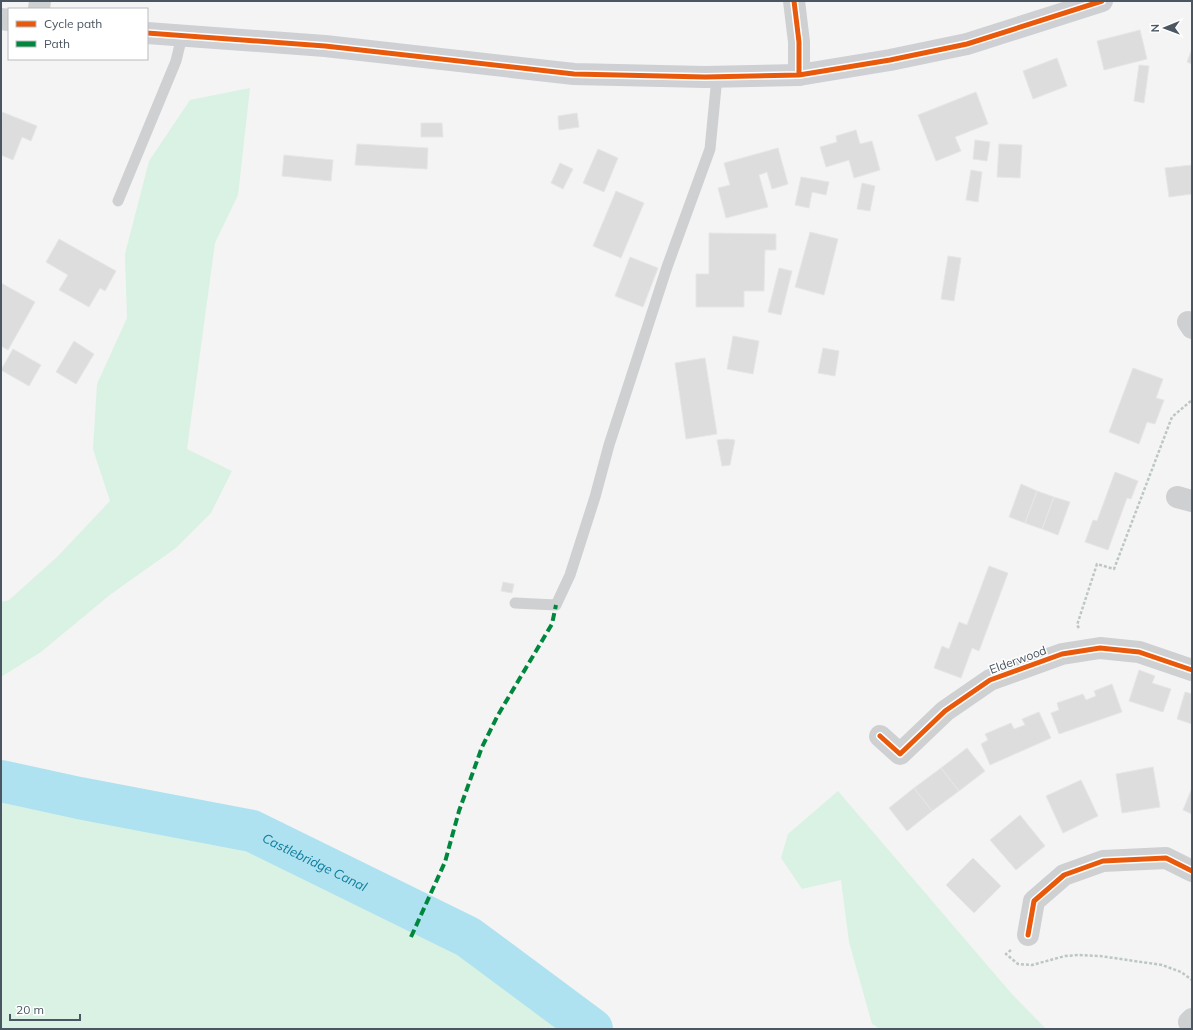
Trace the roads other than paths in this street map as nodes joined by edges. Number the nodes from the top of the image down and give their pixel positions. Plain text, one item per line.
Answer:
1 (794, 1) edge
2 (1102, 1) edge
3 (148, 33) edge
4 (182, 36) junction
5 (799, 76) junction
6 (716, 77) junction
7 (118, 201) dead end
8 (515, 603) dead end
9 (1192, 670) edge
10 (880, 736) dead end
11 (1192, 871) edge
12 (1028, 935) road end

1 - 5 street
2 - 5 main road
3 - 4 main road
4 - 6 main road
4 - 7 lane
5 - 6 main road
6 - 8 lane
9 - 10 street, Elderwood
11 - 12 street

